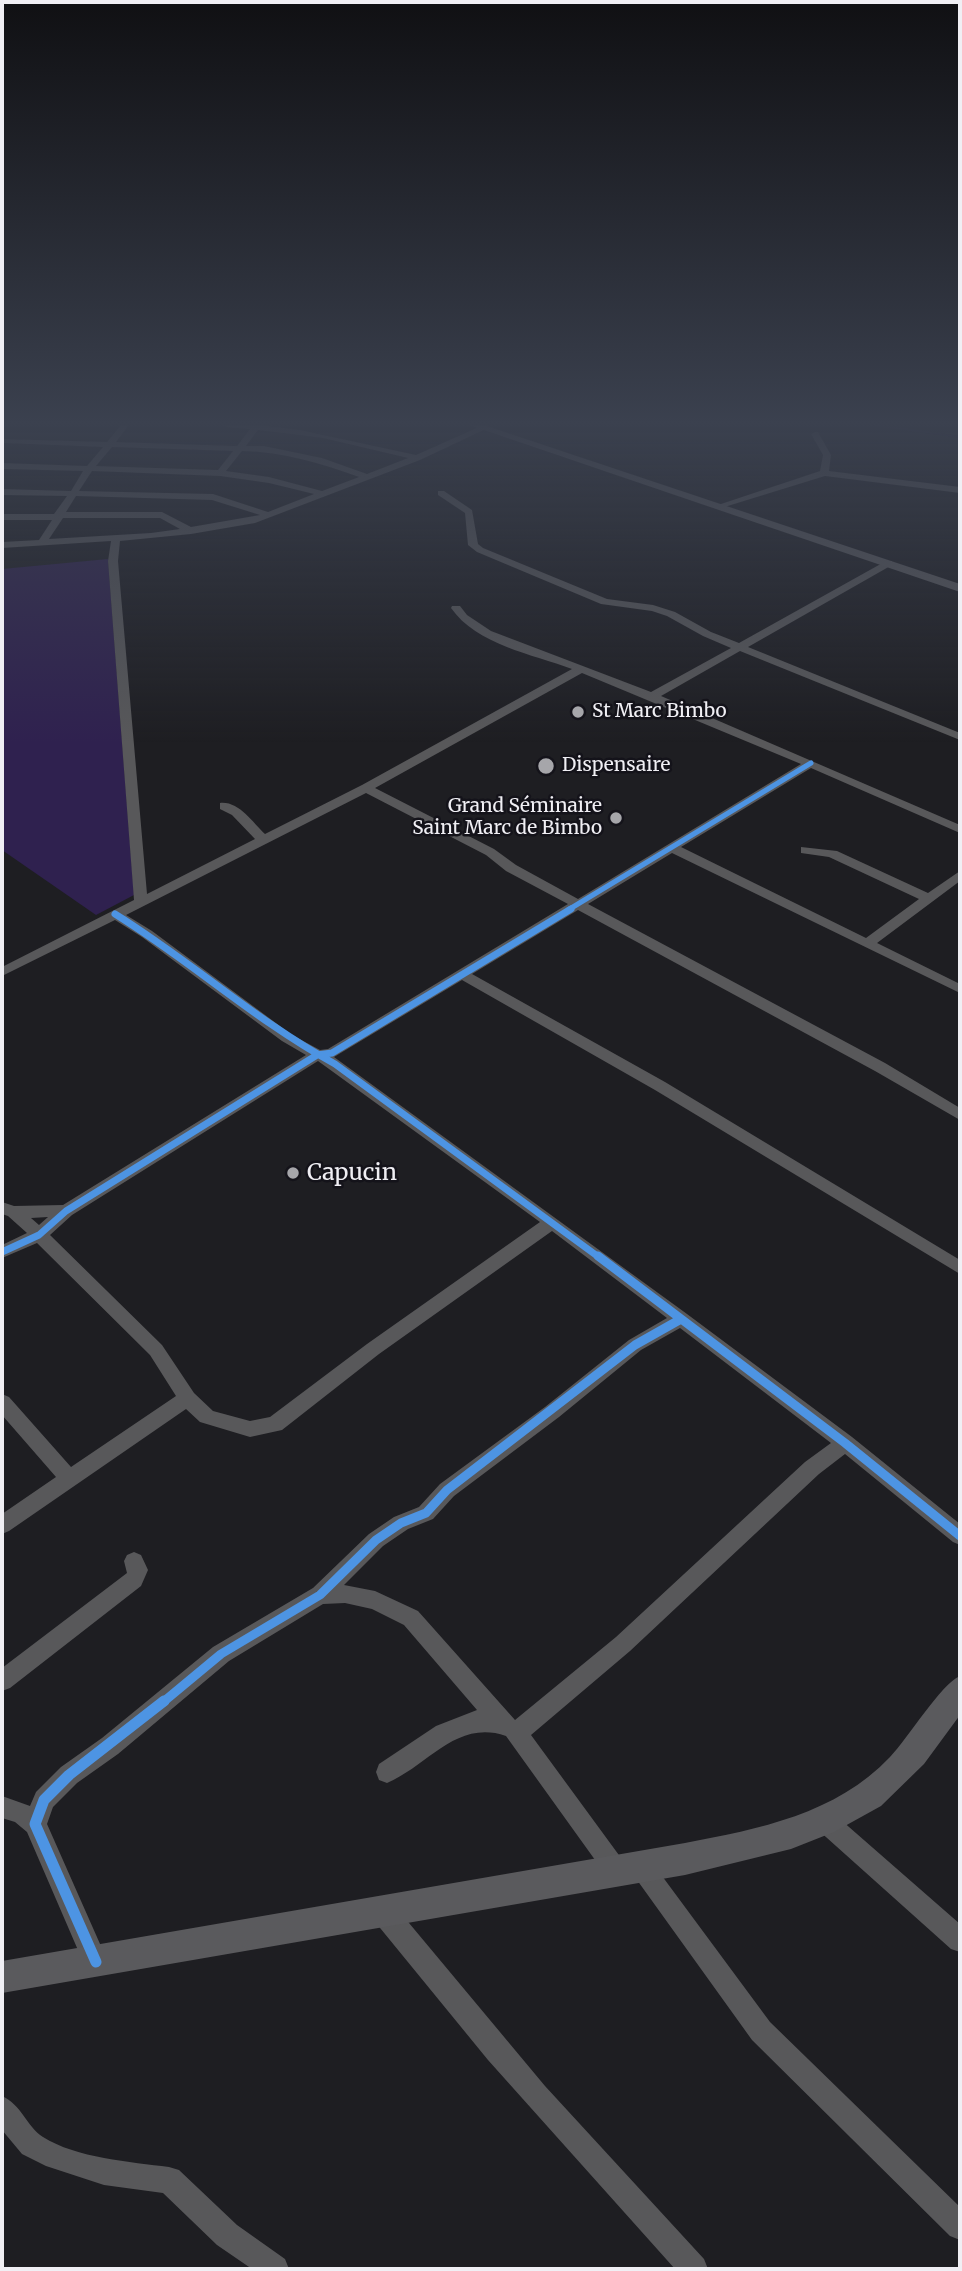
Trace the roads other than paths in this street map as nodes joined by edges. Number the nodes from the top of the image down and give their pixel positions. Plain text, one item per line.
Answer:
1 (49, 531) edge
2 (191, 531) edge
3 (472, 531) edge
4 (793, 531) edge
5 (116, 538) junction
6 (42, 543) junction
7 (2, 545) edge
8 (889, 563) junction
9 (960, 588) edge
10 (456, 608) dead end
11 (740, 648) junction
12 (582, 668) junction
13 (651, 697) junction
14 (960, 737) edge
15 (811, 763) junction
16 (366, 788) junction
17 (224, 806) dead end
18 (960, 829) edge
19 (263, 840) junction
20 (670, 847) junction
21 (805, 849) dead end
22 (960, 874) edge
23 (926, 897) junction
24 (141, 902) junction
25 (581, 903) junction
26 (115, 914) junction
27 (867, 944) junction
28 (2, 972) edge
29 (461, 974) junction
30 (960, 989) edge
31 (317, 1055) junction
32 (960, 1115) edge
33 (8, 1210) edge
34 (66, 1211) junction
35 (552, 1222) junction
36 (40, 1235) junction
37 (2, 1252) edge
38 (960, 1268) edge
39 (681, 1319) junction
40 (187, 1398) junction
41 (2, 1402) edge
42 (845, 1443) junction
43 (68, 1478) junction
44 (2, 1525) edge
45 (960, 1536) edge
46 (134, 1560) dead end
47 (320, 1595) junction
48 (2, 1681) edge
49 (960, 1690) edge
50 (509, 1728) junction
51 (387, 1772) dead end
52 (2, 1807) edge
53 (825, 1821) junction
54 (35, 1824) junction
55 (628, 1868) junction
56 (385, 1914) junction
57 (960, 1940) edge
58 (96, 1962) junction
59 (2, 1977) edge
60 (2, 2109) edge
61 (960, 2226) edge
62 (275, 2269) edge
63 (694, 2269) edge

1 - 6 street
2 - 5 street
3 - 11 street
4 - 8 main road
5 - 6 street
5 - 24 street
6 - 7 street
8 - 9 main road
8 - 11 street
10 - 12 street
11 - 13 street
11 - 14 street
12 - 13 street
12 - 16 street
13 - 15 street
15 - 18 street
15 - 20 street
16 - 19 street
16 - 25 street
17 - 19 street
19 - 24 street
20 - 25 street
20 - 27 street
21 - 23 street
22 - 23 street
23 - 27 street
24 - 26 street
25 - 29 street
25 - 32 street
26 - 28 street
26 - 31 street
27 - 30 street
29 - 31 street
29 - 38 street
31 - 34 street
31 - 35 street
33 - 34 street
33 - 36 street
34 - 36 street
35 - 39 street
35 - 40 street
36 - 37 street
36 - 40 street
39 - 42 street
39 - 47 street
40 - 43 street
41 - 43 street
42 - 45 street
42 - 50 street
43 - 44 street
46 - 48 street
47 - 50 street
47 - 54 street
49 - 53 main road
50 - 51 street
50 - 55 street
52 - 54 street
53 - 55 main road
53 - 57 street
54 - 58 street
55 - 56 main road
55 - 61 street
56 - 58 main road
56 - 63 street
58 - 59 main road
60 - 62 street

